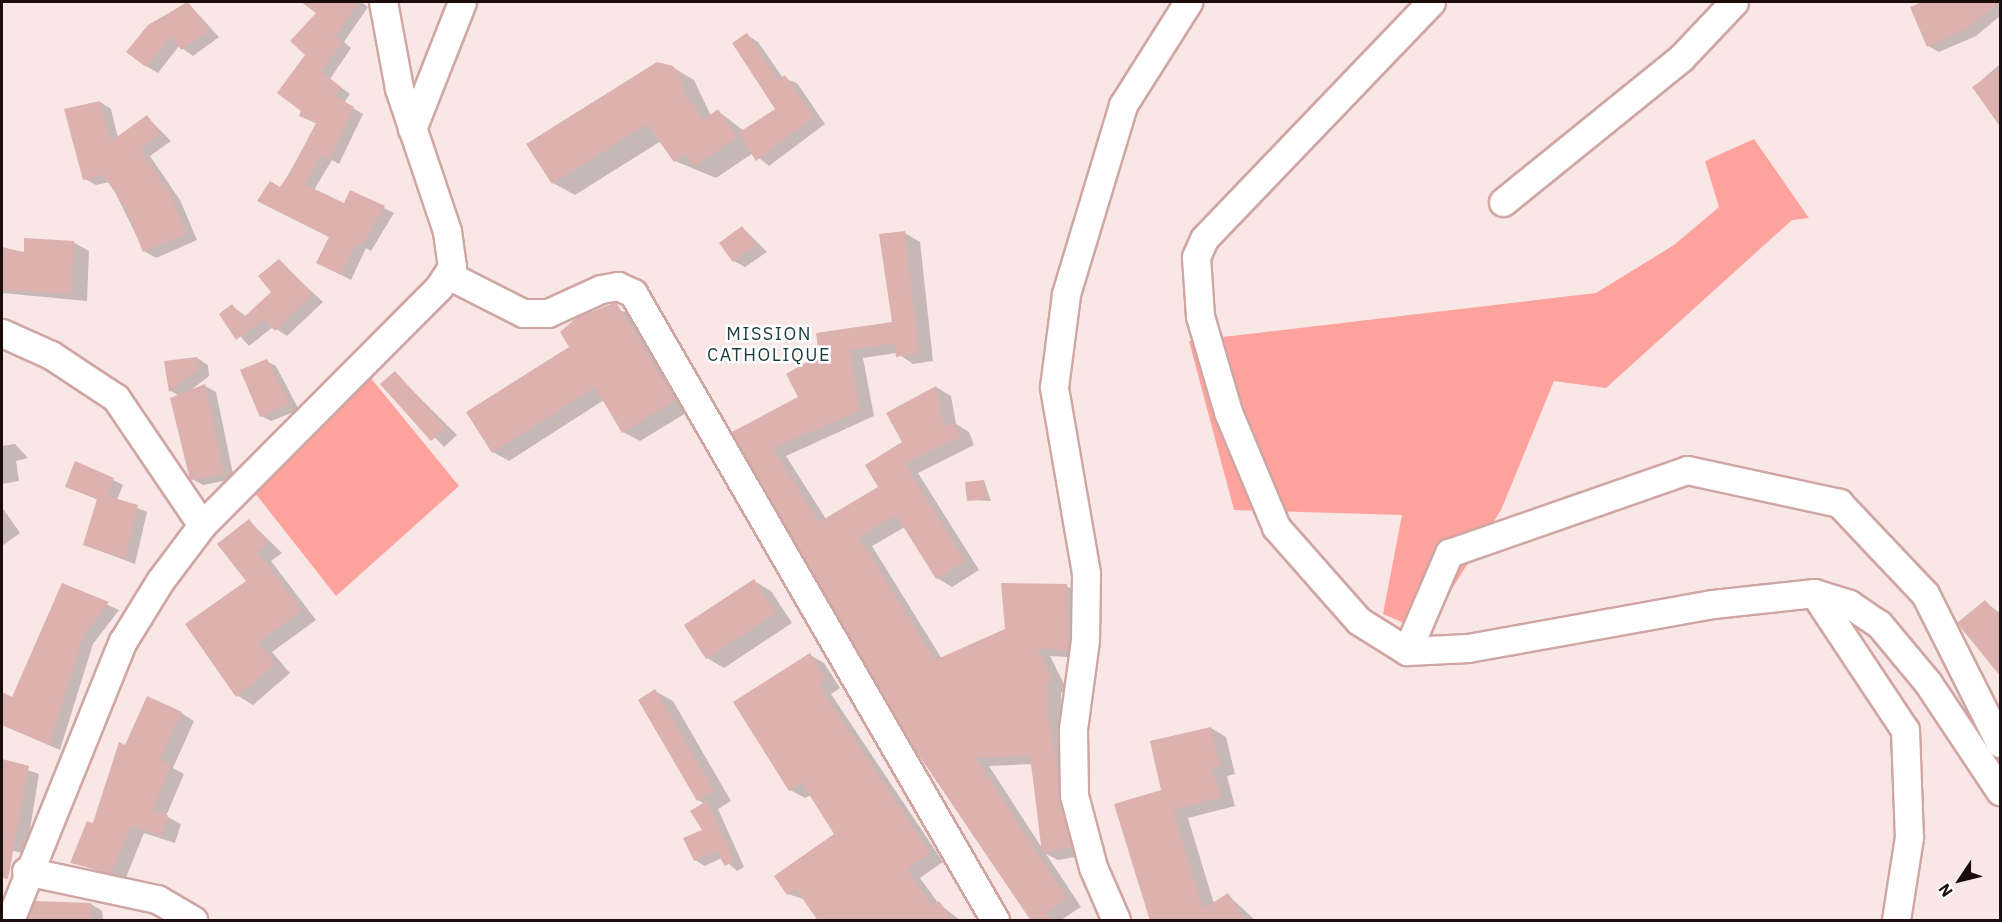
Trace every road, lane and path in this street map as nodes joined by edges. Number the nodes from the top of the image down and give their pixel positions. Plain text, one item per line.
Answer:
1 (383, 2) edge
2 (462, 2) edge
3 (1188, 2) edge
4 (1431, 2) edge
5 (1734, 2) edge
6 (412, 129) junction
7 (1503, 202) dead end
8 (448, 275) junction
9 (2, 333) edge
10 (202, 525) junction
11 (1814, 593) junction
12 (1407, 651) junction
13 (2001, 743) edge
14 (2001, 791) edge
15 (26, 871) junction
16 (10, 921) edge
17 (193, 921) edge
18 (996, 921) edge
19 (1116, 921) edge
20 (1896, 921) edge

1 - 6 street
2 - 6 street
3 - 19 street
4 - 12 street
5 - 7 street
6 - 8 street
8 - 10 street
8 - 18 street
9 - 10 street
10 - 15 street
11 - 12 street
11 - 14 street
11 - 20 street
12 - 13 street
15 - 16 street
15 - 17 street

